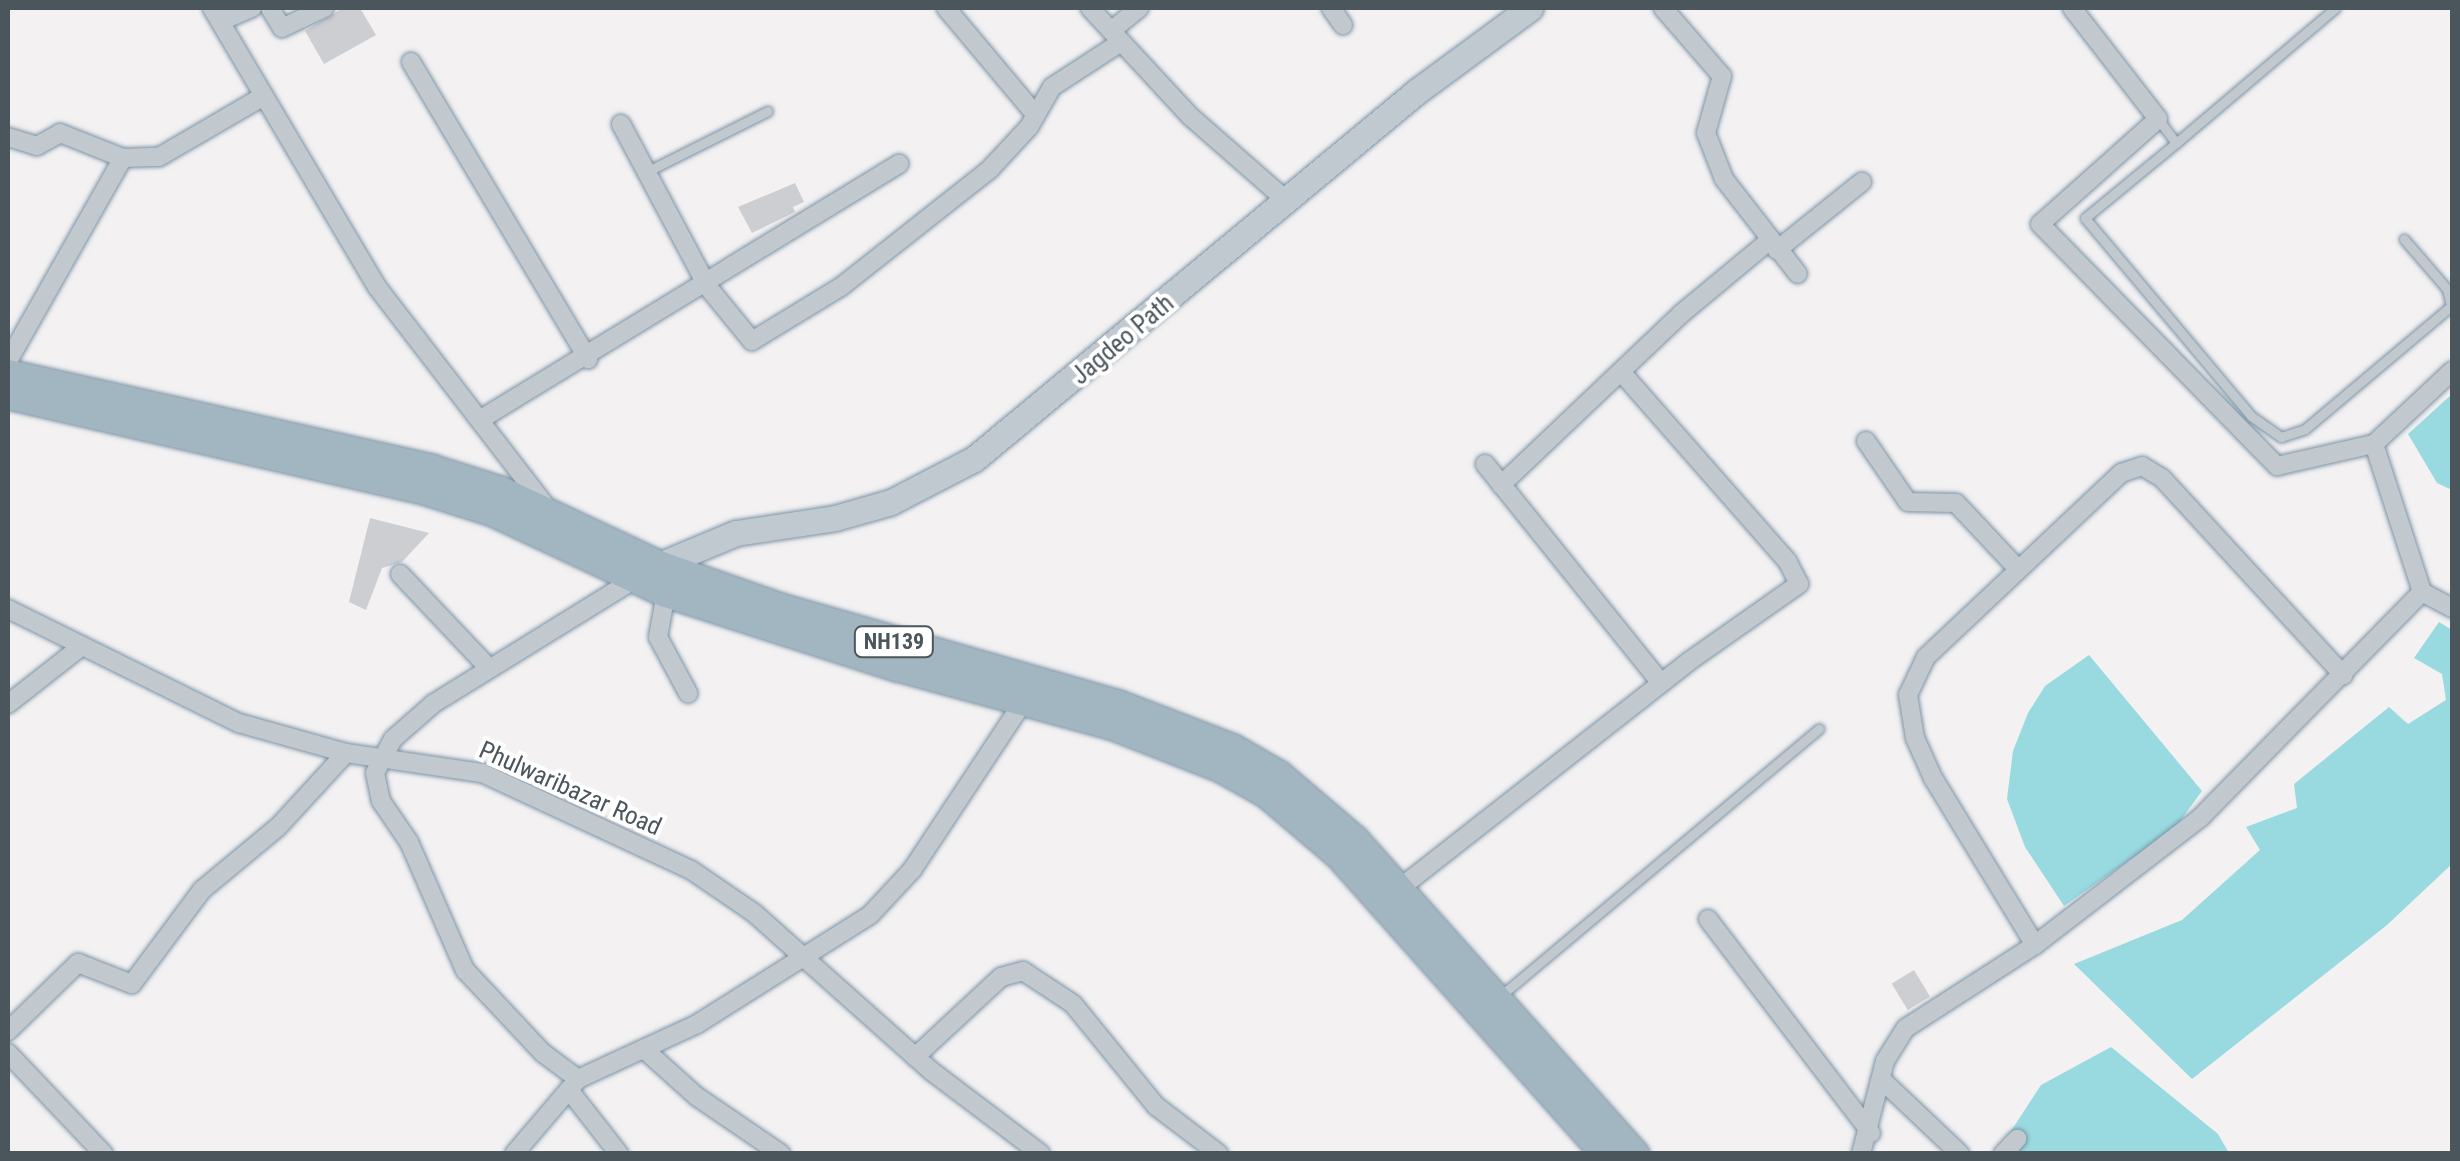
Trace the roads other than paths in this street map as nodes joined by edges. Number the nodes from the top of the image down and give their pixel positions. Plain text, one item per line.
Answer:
1 (252, 8) edge
2 (270, 8) edge
3 (324, 8) edge
4 (946, 8) edge
5 (1090, 8) edge
6 (1140, 8) edge
7 (1331, 8) edge
8 (1530, 8) edge
9 (1663, 8) edge
10 (2072, 8) edge
11 (2335, 8) edge
12 (216, 14) edge
13 (1343, 26) dead end
14 (1117, 36) junction
15 (411, 62) dead end
16 (262, 96) junction
17 (768, 111) dead end
18 (1036, 114) junction
19 (2158, 119) junction
20 (621, 124) dead end
21 (8, 137) edge
22 (2176, 143) junction
23 (124, 158) junction
24 (899, 164) dead end
25 (646, 172) junction
26 (1862, 182) dead end
27 (1287, 201) junction
28 (2404, 239) dead end
29 (1773, 245) junction
30 (1798, 274) dead end
31 (707, 286) junction
32 (588, 359) junction
33 (8, 361) edge
34 (2452, 371) edge
35 (1621, 372) junction
36 (8, 374) edge
37 (8, 395) edge
38 (481, 418) junction
39 (1866, 440) dead end
40 (2374, 444) junction
41 (1485, 464) dead end
42 (372, 466) junction
43 (1501, 486) junction
44 (552, 514) junction
45 (2018, 569) junction
46 (400, 574) dead end
47 (653, 579) junction
48 (2422, 592) junction
49 (2452, 608) edge
50 (8, 609) edge
51 (82, 646) junction
52 (489, 668) junction
53 (957, 672) junction
54 (2344, 675) junction
55 (1661, 683) junction
56 (688, 693) dead end
57 (1023, 702) junction
58 (8, 704) edge
59 (1819, 729) dead end
60 (346, 753) junction
61 (380, 757) junction
62 (1400, 888) junction
63 (1708, 919) dead end
64 (2034, 946) junction
65 (802, 956) junction
66 (1496, 1000) junction
67 (8, 1031) edge
68 (645, 1050) junction
69 (8, 1053) edge
70 (916, 1057) junction
71 (1881, 1078) junction
72 (573, 1084) junction
73 (1580, 1110) junction
74 (1871, 1133) junction
75 (2017, 1139) dead end
76 (778, 1153) edge
77 (104, 1154) edge
78 (514, 1154) edge
79 (619, 1154) edge
80 (1041, 1154) edge
81 (1218, 1154) edge
82 (1605, 1154) edge
83 (1635, 1154) edge
84 (1861, 1154) edge
85 (1960, 1154) edge
86 (2004, 1154) edge

1 - 12 street
2 - 3 street
4 - 18 street
5 - 14 street
6 - 14 street
7 - 13 street
8 - 27 main road, Jagdeo Path
9 - 29 street
10 - 19 street
11 - 22 lane
12 - 16 street
14 - 18 street
14 - 27 street
15 - 32 street
16 - 23 street
16 - 38 street
17 - 25 lane
18 - 31 street
19 - 22 lane
19 - 40 street
20 - 25 street
21 - 23 street
22 - 28 lane
23 - 33 street
24 - 31 street
25 - 31 street
26 - 29 street
27 - 47 main road, Jagdeo Path
29 - 30 street
29 - 35 street
31 - 32 street
32 - 38 street
34 - 40 street
35 - 43 street
35 - 55 street
36 - 42 highway, NH139
37 - 42 highway, NH139
38 - 44 street
39 - 45 street
40 - 48 street
41 - 43 street
42 - 44 highway, NH139
42 - 47 highway, NH139
43 - 55 street
44 - 47 highway, NH139
45 - 54 street
45 - 64 street
46 - 52 street
47 - 52 street
47 - 53 highway, NH139
47 - 56 street
48 - 49 street
48 - 54 street
50 - 51 street, Phulwaribazar Road
51 - 58 street
51 - 60 street, Phulwaribazar Road
52 - 61 street
53 - 57 highway, NH139
53 - 62 highway, NH139
54 - 64 street
55 - 62 street
57 - 65 street
57 - 73 highway, NH139
59 - 66 lane
60 - 61 street, Phulwaribazar Road
60 - 67 street
61 - 65 street, Phulwaribazar Road
61 - 72 street
62 - 66 highway, NH139
63 - 74 street
64 - 71 street
65 - 68 street
65 - 70 street, Phulwaribazar Road
66 - 73 highway, NH139
68 - 72 street
68 - 76 street
69 - 77 street
70 - 80 street, Phulwaribazar Road
70 - 81 street
71 - 74 street
71 - 85 street
72 - 78 street
72 - 79 street
73 - 82 highway, NH139
73 - 83 highway, NH139
74 - 84 street
75 - 86 street

